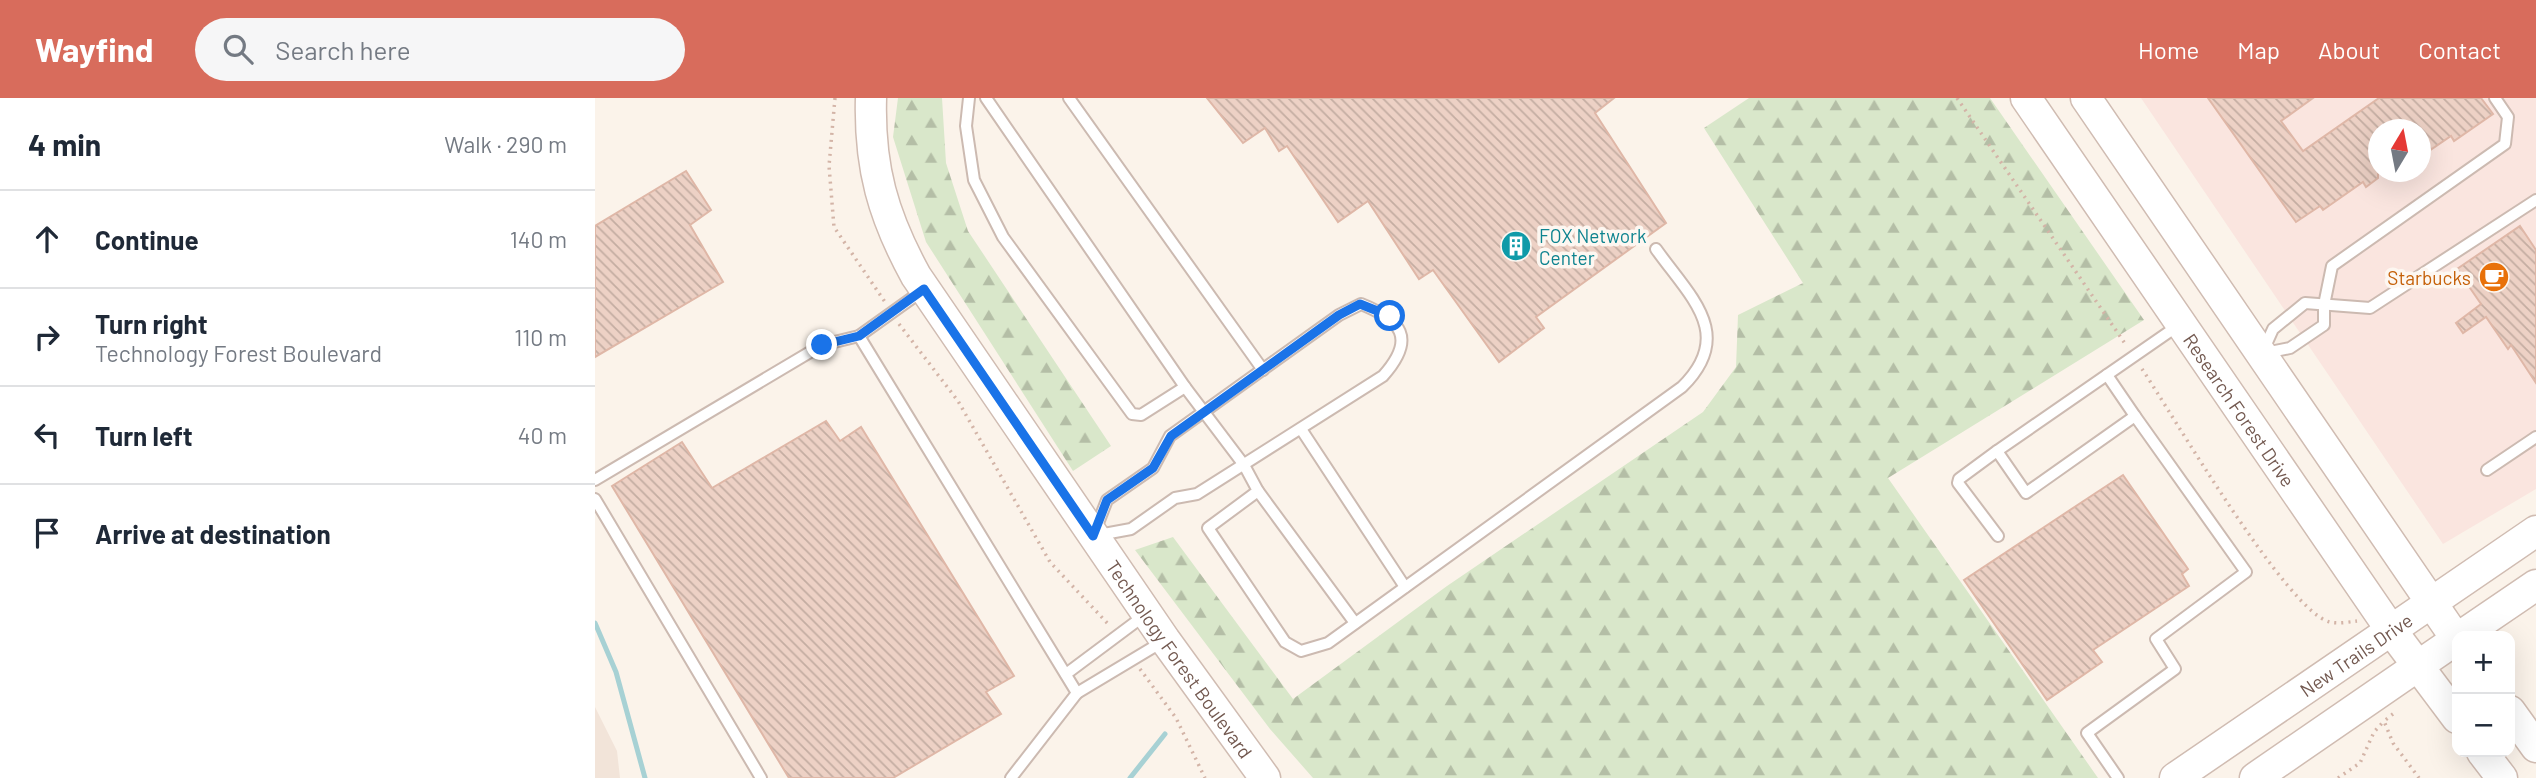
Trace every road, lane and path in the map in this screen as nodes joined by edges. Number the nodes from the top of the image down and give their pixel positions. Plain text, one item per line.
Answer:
1 (835, 98) edge
2 (871, 98) edge
3 (969, 98) edge
4 (986, 98) edge
5 (1069, 98) edge
6 (1957, 98) edge
7 (2026, 98) edge
8 (2086, 98) edge
9 (2495, 98) edge
10 (2536, 200) edge
11 (1656, 249) dead end
12 (924, 289) junction
13 (2324, 305) junction
14 (891, 313) junction
15 (2182, 324) junction
16 (859, 336) junction
17 (2262, 354) junction
18 (2134, 357) junction
19 (1263, 370) junction
20 (2107, 375) junction
21 (1185, 387) junction
22 (1203, 413) junction
23 (2135, 416) junction
24 (1301, 429) junction
25 (2536, 437) edge
26 (1997, 450) junction
27 (1244, 466) junction
28 (2487, 470) dead end
29 (595, 480) edge
30 (1258, 491) junction
31 (595, 499) edge
32 (2536, 531) edge
33 (1093, 536) junction
34 (1998, 536) dead end
35 (2536, 585) edge
36 (1405, 587) junction
37 (2430, 603) junction
38 (1147, 614) junction
39 (2363, 621) dead end
40 (1355, 623) junction
41 (2391, 630) junction
42 (2452, 631) edge
43 (2470, 631) edge
44 (1117, 636) junction
45 (1165, 640) junction
46 (2452, 643) edge
47 (1133, 659) junction
48 (2418, 666) junction
49 (1066, 674) junction
50 (1077, 693) junction
51 (2452, 711) edge
52 (2394, 713) dead end
53 (2515, 718) edge
54 (2384, 721) junction
55 (2536, 747) edge
56 (2486, 757) edge
57 (761, 778) edge
58 (1011, 778) edge
59 (1205, 778) edge
60 (1265, 778) edge
61 (2118, 778) edge
62 (2175, 778) edge
63 (2255, 778) edge
64 (2338, 778) edge
65 (2419, 778) edge
66 (2502, 778) edge

1 - 14 path
2 - 12 street, Technology Forest Boulevard
3 - 21 lane
4 - 21 lane
5 - 19 lane
6 - 18 path
7 - 15 street, Research Forest Drive
8 - 17 street
9 - 13 lane
10 - 13 lane
11 - 36 lane
12 - 14 lane
12 - 33 street, Technology Forest Boulevard
13 - 17 lane
13 - 17 lane
14 - 16 lane
14 - 44 path
15 - 18 lane
15 - 41 street, Research Forest Drive
16 - 29 lane
16 - 49 lane
17 - 37 street
18 - 20 lane
18 - 39 path
19 - 22 lane
19 - 24 lane
20 - 23 lane
20 - 26 lane
21 - 22 lane
22 - 27 lane
22 - 33 lane
23 - 26 lane
23 - 61 lane
24 - 27 lane
24 - 36 lane
25 - 28 lane
26 - 34 lane
27 - 30 lane
27 - 33 lane
30 - 40 lane
30 - 40 lane
31 - 57 lane
32 - 37 street, New Trails Drive
33 - 38 street, Technology Forest Boulevard
35 - 43 street
36 - 40 lane
37 - 41 street, New Trails Drive
37 - 42 street
38 - 44 lane
38 - 45 street, Technology Forest Boulevard
41 - 48 street, Research Forest Drive
41 - 62 street, New Trails Drive
44 - 49 lane
45 - 47 lane
45 - 60 street, Technology Forest Boulevard
46 - 48 street
47 - 50 lane
47 - 59 path
48 - 51 street, Research Forest Drive
48 - 63 street
49 - 50 lane
50 - 58 lane
52 - 54 path
53 - 55 street
54 - 64 path
54 - 65 path
56 - 66 street

